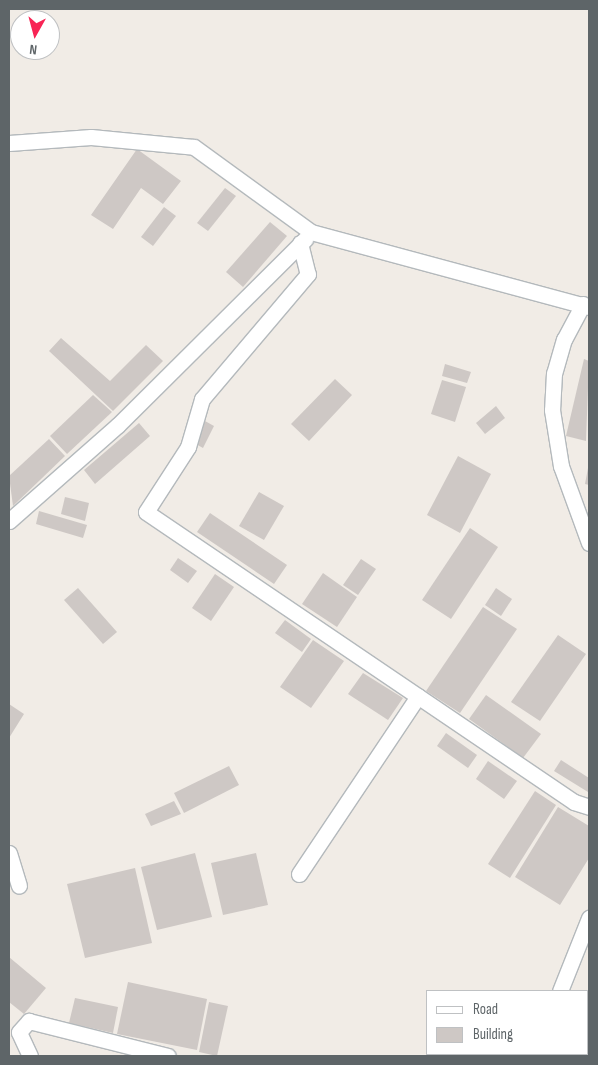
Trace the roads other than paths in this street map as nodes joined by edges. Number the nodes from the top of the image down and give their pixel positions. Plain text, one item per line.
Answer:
1 (9, 143) edge
2 (311, 232) junction
3 (300, 243) junction
4 (586, 306) edge
5 (9, 521) edge
6 (589, 543) edge
7 (418, 696) junction
8 (589, 807) edge
9 (9, 853) edge
10 (299, 874) dead end
11 (19, 885) dead end
12 (589, 918) edge
13 (560, 990) edge
14 (30, 1056) edge
15 (168, 1056) edge

1 - 2 street
2 - 3 street
2 - 4 street
3 - 5 street
3 - 7 street
4 - 6 street
7 - 8 street
7 - 10 street
9 - 11 street
12 - 13 street
14 - 15 street

